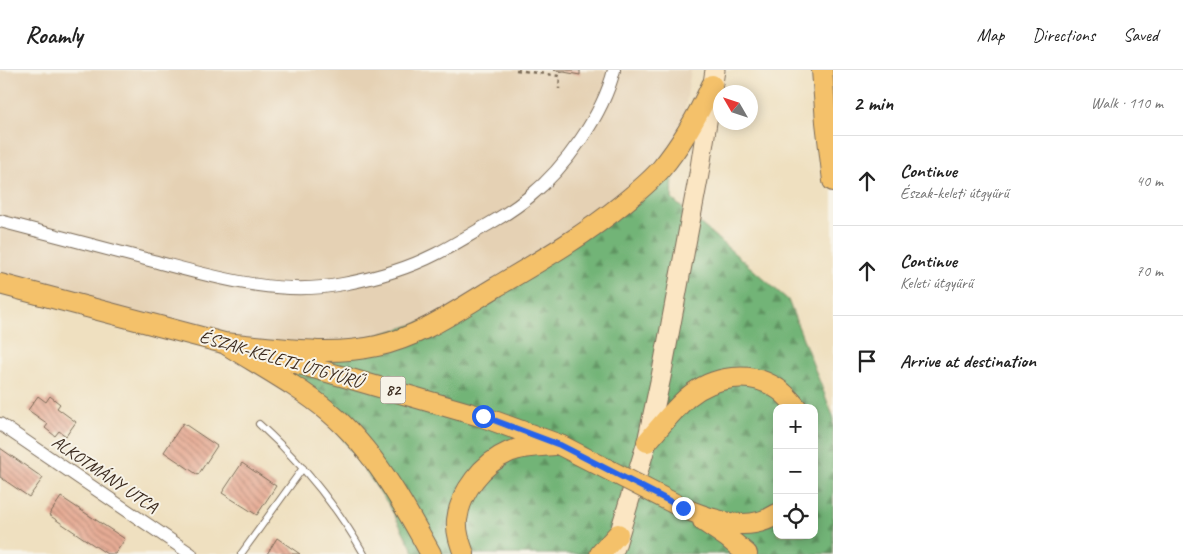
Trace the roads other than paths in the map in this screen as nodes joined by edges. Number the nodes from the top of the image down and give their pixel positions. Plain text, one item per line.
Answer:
1 (614, 70) edge
2 (822, 70) edge
3 (717, 75) edge
4 (833, 181) edge
5 (0, 221) edge
6 (0, 284) edge
7 (223, 343) junction
8 (794, 404) edge
9 (0, 424) edge
10 (259, 424) dead end
11 (647, 442) junction
12 (560, 445) junction
13 (303, 468) junction
14 (683, 508) junction
15 (773, 516) edge
16 (619, 544) edge
17 (191, 554) edge
18 (241, 554) edge
19 (364, 554) edge
20 (431, 554) edge
21 (464, 554) edge
22 (600, 554) edge
23 (606, 554) edge
24 (613, 554) edge
25 (747, 554) edge

1 - 5 street
2 - 4 main road
3 - 7 main road
3 - 11 main road
6 - 7 main road, ÉSZAK-KELETI ÚTGYŰRŰ / 82
7 - 12 main road, ÉSZAK-KELETI ÚTGYŰRŰ / 82
7 - 20 main road
8 - 11 main road
9 - 17 street, ALKOTMÁNY UTCA
10 - 13 lane
11 - 16 main road
12 - 14 main road, 82, bridge
12 - 21 main road
13 - 18 lane
13 - 19 lane
14 - 15 main road
14 - 25 main road, 82
16 - 22 main road
16 - 23 main road
16 - 24 main road

